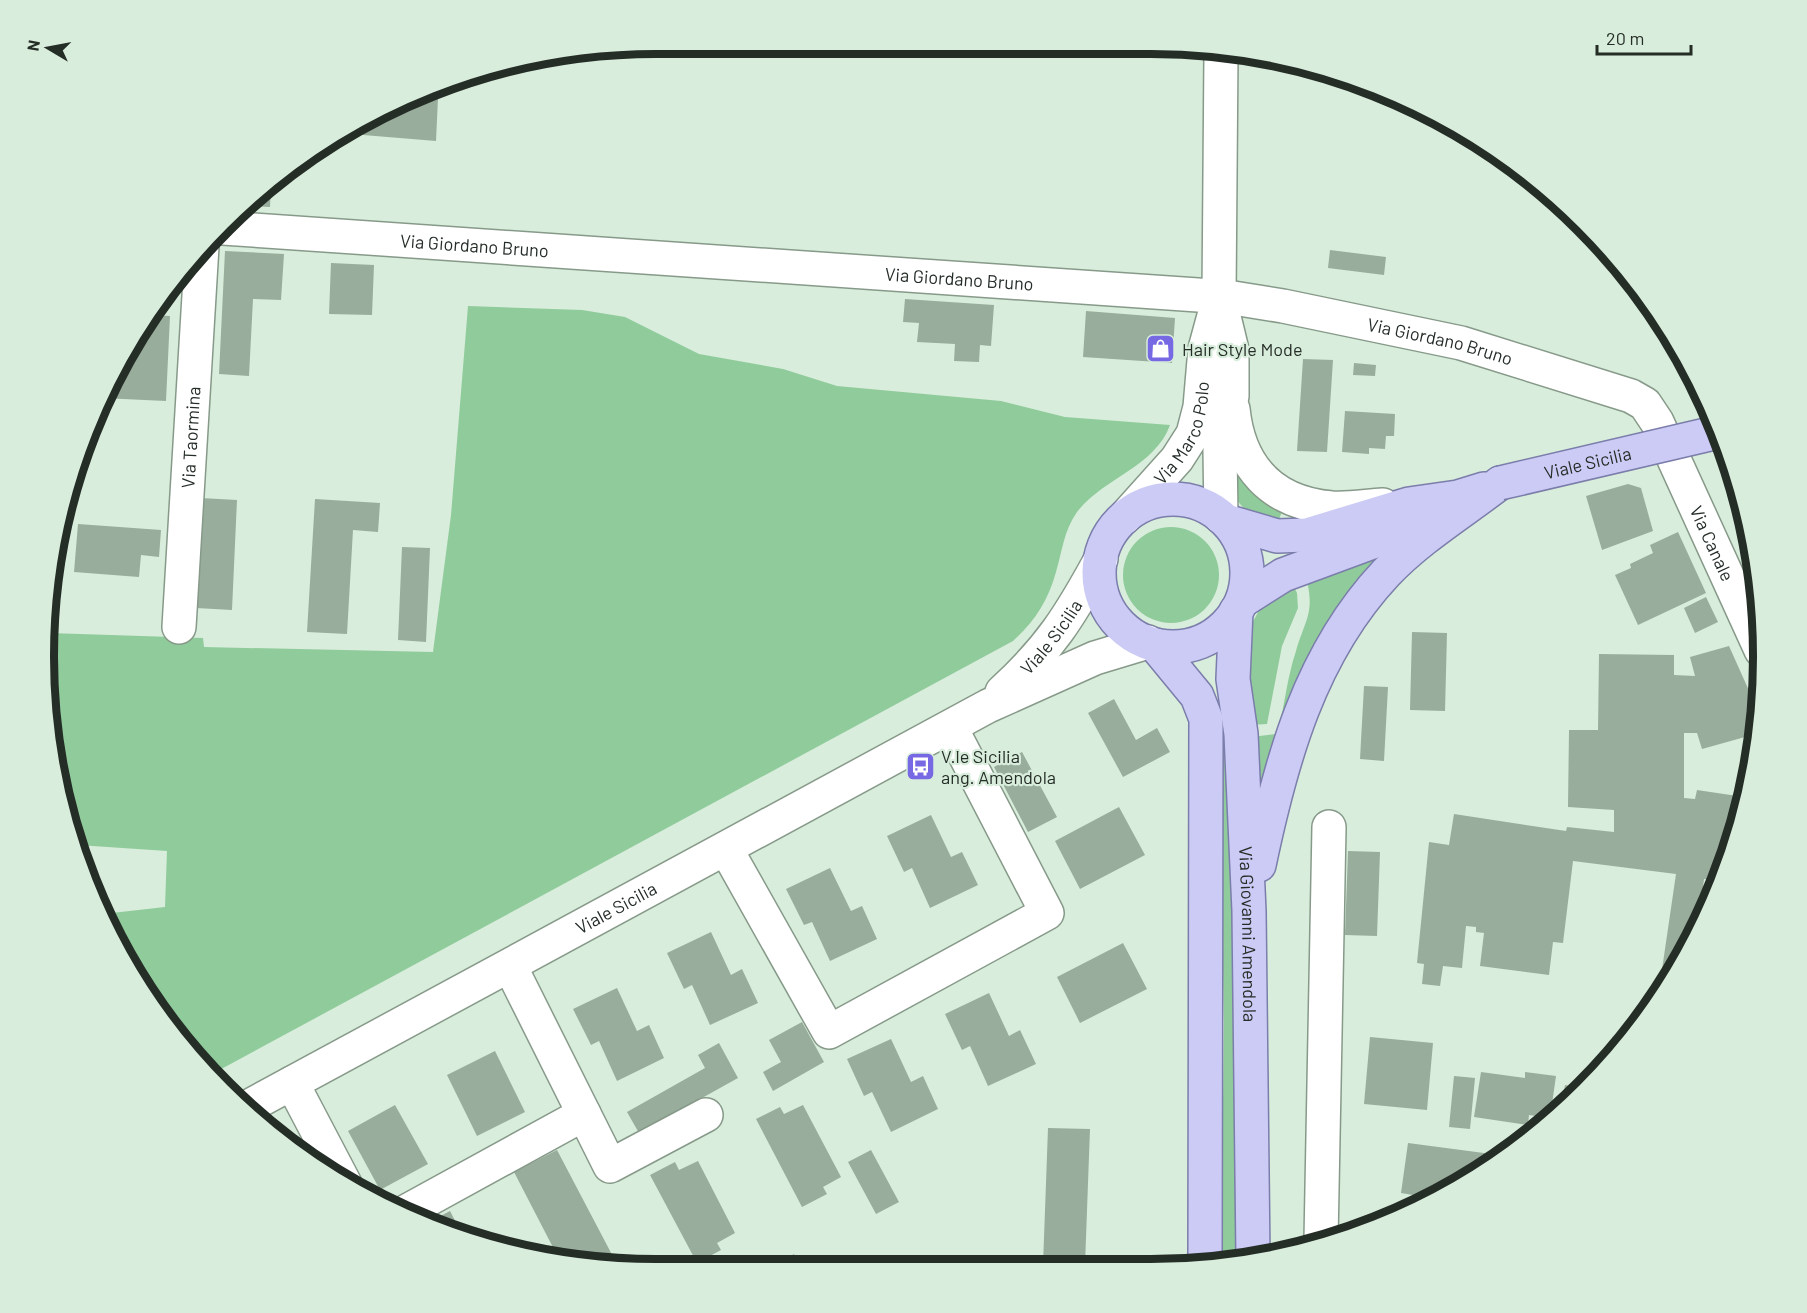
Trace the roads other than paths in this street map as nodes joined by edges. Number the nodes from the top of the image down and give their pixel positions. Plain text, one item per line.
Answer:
1 (1221, 58) edge
2 (232, 229) edge
3 (201, 263) edge
4 (1219, 296) junction
5 (1232, 396) junction
6 (1710, 434) edge
7 (1663, 436) joint
8 (1500, 483) junction
9 (1458, 497) junction
10 (1409, 504) junction
11 (1124, 518) junction
12 (1223, 519) junction
13 (1101, 559) junction
14 (1239, 606) junction
15 (179, 627) dead end
16 (1752, 632) edge
17 (1151, 643) junction
18 (988, 706) junction
19 (951, 728) junction
20 (1329, 827) dead end
21 (726, 849) junction
22 (1249, 911) junction
23 (510, 966) junction
24 (292, 1083) junction
25 (253, 1104) edge
26 (584, 1114) junction
27 (706, 1115) dead end
28 (335, 1165) edge
29 (413, 1207) edge
30 (1321, 1234) edge
31 (1253, 1250) edge
32 (1204, 1257) edge

1 - 4 street, Via Marco Polo
2 - 4 street, Via Giordano Bruno
3 - 15 street, Via Taormina
4 - 5 street, Via Marco Polo
4 - 7 street, Via Giordano Bruno
4 - 11 street, Via Marco Polo
5 - 10 street
5 - 12 street, Via Marco Polo
6 - 8 main road, Viale Sicilia, bridge
7 - 16 street, Via Canale
8 - 9 main road, Viale Sicilia
8 - 22 main road
9 - 10 main road
9 - 14 main road
10 - 12 main road
11 - 12 main road
11 - 13 main road
12 - 14 main road
13 - 17 main road
13 - 18 street, Viale Sicilia
14 - 17 main road
14 - 22 main road, Via Giovanni Amendola
17 - 18 street, Viale Sicilia
17 - 32 main road
18 - 19 street, Viale Sicilia
19 - 21 street, Viale Sicilia
19 - 21 street
20 - 30 street
21 - 23 street, Viale Sicilia
22 - 31 main road, Via Giovanni Amendola
23 - 24 street, Viale Sicilia
23 - 26 street
24 - 25 street, Viale Sicilia
24 - 28 street
26 - 27 street
26 - 29 street

